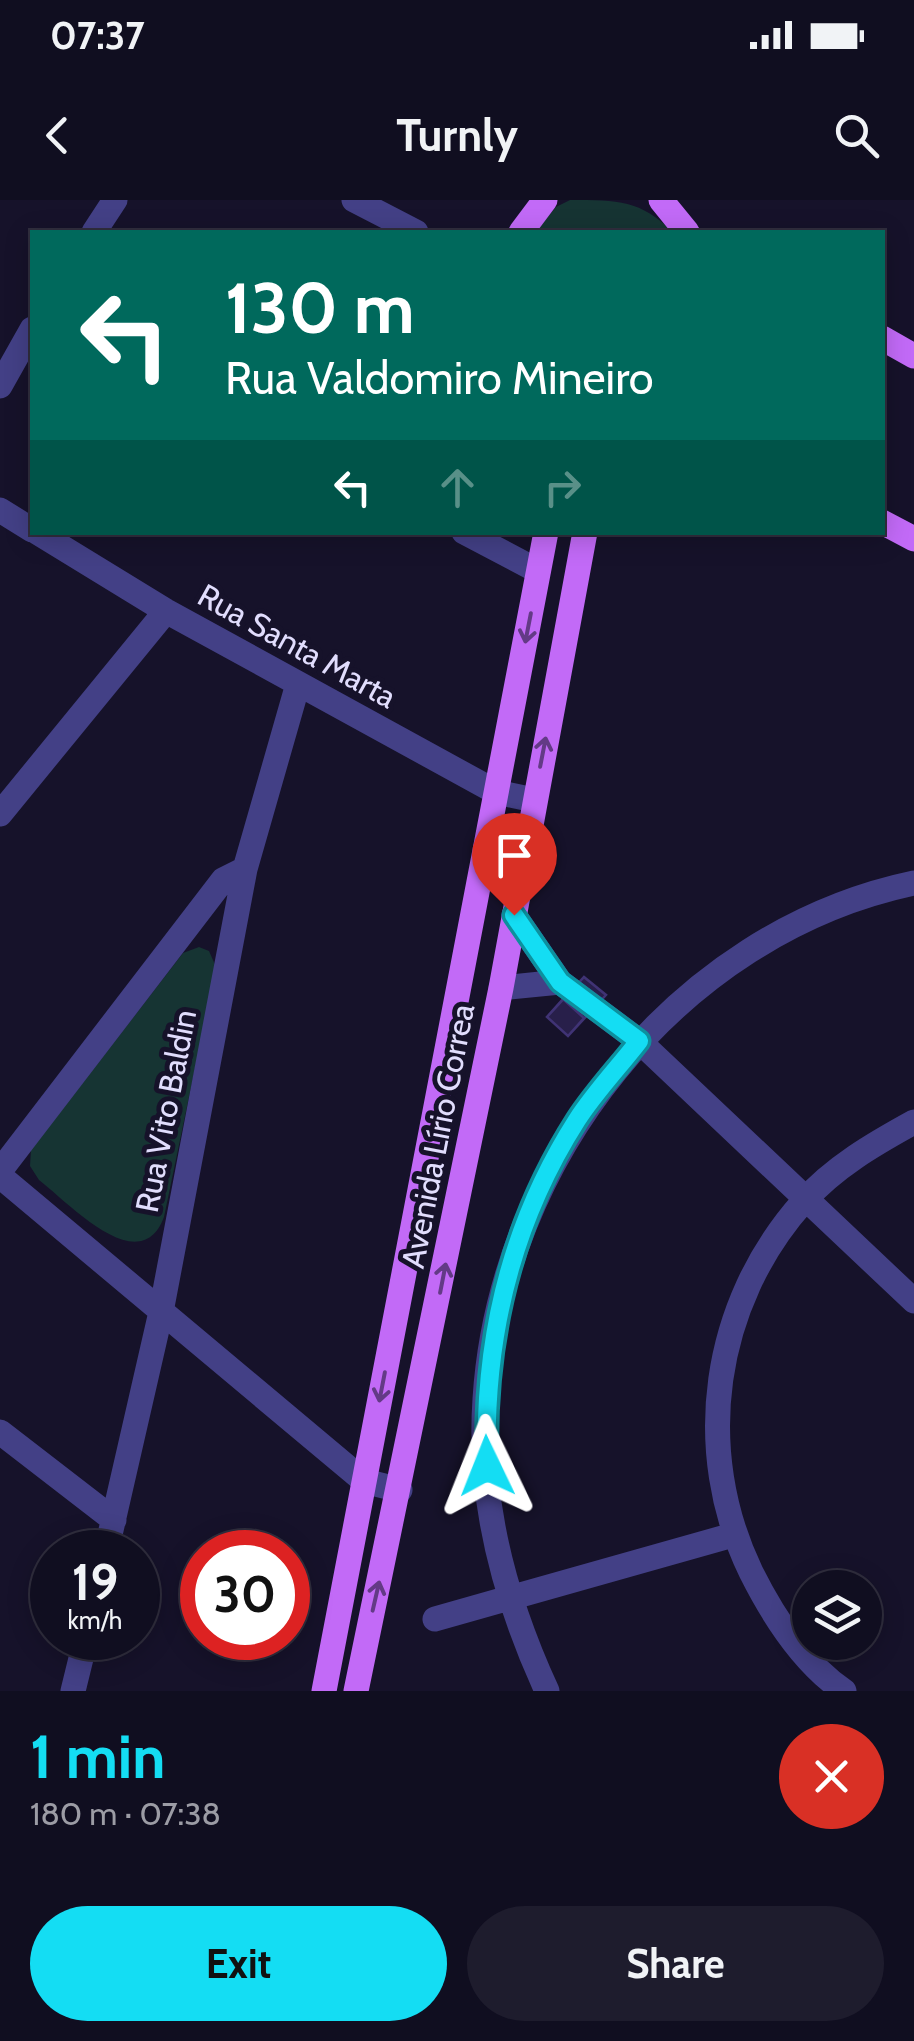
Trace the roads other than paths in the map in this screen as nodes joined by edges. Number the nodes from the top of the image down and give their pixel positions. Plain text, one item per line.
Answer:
1 (116, 200) edge
2 (354, 200) edge
3 (545, 200) edge
4 (95, 230) edge
5 (412, 230) edge
6 (522, 230) edge
7 (30, 333) edge
8 (885, 340) edge
9 (914, 356) edge
10 (0, 386) edge
11 (0, 510) edge
12 (885, 524) edge
13 (30, 528) edge
14 (42, 535) edge
15 (470, 535) edge
16 (545, 535) edge
17 (584, 535) edge
18 (914, 539) edge
19 (538, 571) junction
20 (166, 611) junction
21 (298, 684) junction
22 (496, 792) junction
23 (534, 800) junction
24 (0, 814) edge
25 (245, 869) junction
26 (914, 884) edge
27 (514, 915) junction
28 (560, 982) junction
29 (501, 988) junction
30 (639, 1041) junction
31 (914, 1122) edge
32 (0, 1173) edge
33 (804, 1200) junction
34 (914, 1301) edge
35 (161, 1312) junction
36 (0, 1432) edge
37 (364, 1481) junction
38 (400, 1490) junction
39 (114, 1520) junction
40 (112, 1530) edge
41 (733, 1535) junction
42 (508, 1596) junction
43 (436, 1619) dead end
44 (81, 1660) edge
45 (73, 1691) edge
46 (324, 1691) edge
47 (356, 1691) edge
48 (547, 1691) edge
49 (844, 1691) edge

1 - 4 street
2 - 5 street
3 - 6 main road
7 - 10 street
8 - 9 main road
11 - 13 street, Rua Santa Marta
12 - 18 main road
14 - 20 street, Rua Santa Marta
15 - 19 street
16 - 19 main road, Avenida Lírio Correa
23 -> 17 main road, Avenida Lírio Correa
19 -> 22 main road, Avenida Lírio Correa
20 - 21 street, Rua Santa Marta
20 - 24 street
21 - 22 street, Rua Santa Marta
21 - 25 street, Rua Vito Baldin
22 - 23 street, Rua Santa Marta
22 -> 37 main road, Avenida Lírio Correa
23 - 27 main road, Avenida Lírio Correa
25 - 32 street
25 - 35 street, Rua Vito Baldin
26 - 30 street
27 - 28 street
27 - 29 main road, Avenida Lírio Correa
28 - 29 street
28 - 30 street
38 -> 29 main road, Avenida Lírio Correa
30 - 33 street
30 - 42 street
31 - 33 street
32 - 35 street
33 - 34 street
33 - 41 street
35 - 37 street
35 - 39 street, Rua Vito Baldin
36 - 39 street
37 - 38 street
37 - 46 main road, Avenida Lírio Correa
47 -> 38 main road, Avenida Lírio Correa
39 - 40 street, Rua Vito Baldin
41 - 42 street
41 - 49 street
42 - 43 street
42 - 48 street
44 - 45 street

